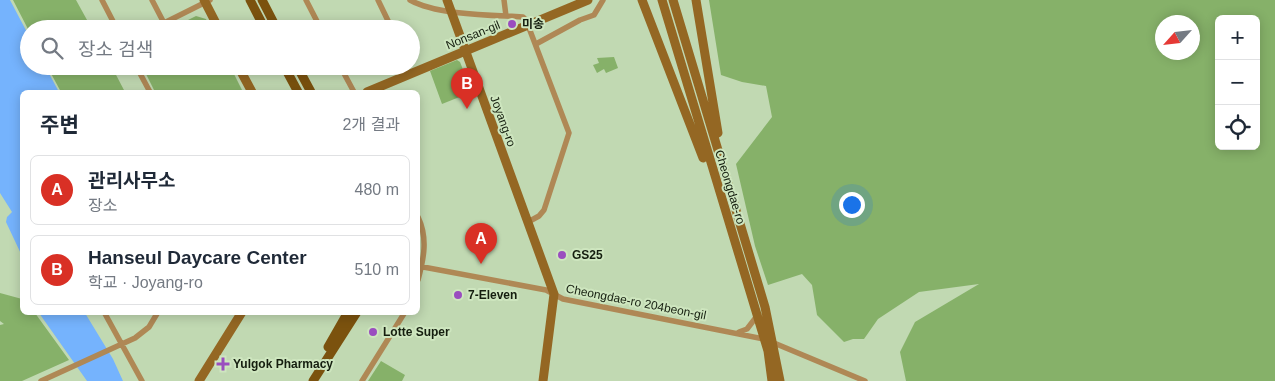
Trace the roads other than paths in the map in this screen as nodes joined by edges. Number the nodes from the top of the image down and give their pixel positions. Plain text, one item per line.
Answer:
1 (102, 0) edge
2 (152, 0) edge
3 (250, 0) edge
4 (262, 0) edge
5 (306, 0) edge
6 (378, 0) edge
7 (410, 0) edge
8 (447, 0) edge
9 (504, 0) edge
10 (588, 0) edge
11 (603, 0) edge
12 (642, 0) edge
13 (662, 0) edge
14 (673, 0) edge
15 (696, 0) edge
16 (206, 1) edge
17 (450, 10) junction
18 (506, 16) junction
19 (112, 20) edge
20 (162, 20) edge
21 (170, 20) edge
22 (215, 20) edge
23 (260, 20) edge
24 (272, 20) edge
25 (316, 20) edge
26 (388, 20) edge
27 (529, 26) junction
28 (536, 44) junction
29 (465, 52) junction
30 (420, 67) edge
31 (141, 75) edge
32 (243, 75) edge
33 (289, 75) edge
34 (302, 75) edge
35 (345, 75) edge
36 (401, 75) edge
37 (149, 90) edge
38 (251, 90) edge
39 (297, 90) edge
40 (309, 90) edge
41 (353, 90) edge
42 (371, 90) edge
43 (738, 216) junction
44 (727, 221) junction
45 (528, 222) junction
46 (420, 224) edge
47 (420, 261) edge
48 (420, 266) edge
49 (554, 294) junction
50 (106, 315) edge
51 (156, 315) edge
52 (240, 315) edge
53 (346, 315) edge
54 (355, 315) edge
55 (403, 315) edge
56 (757, 316) junction
57 (738, 332) junction
58 (764, 338) junction
59 (774, 343) junction
60 (122, 345) junction
61 (40, 381) edge
62 (142, 381) edge
63 (199, 381) edge
64 (306, 381) edge
65 (313, 381) edge
66 (362, 381) edge
67 (543, 381) edge
68 (772, 381) edge
69 (780, 381) edge
70 (865, 381) edge

1 - 19 street
2 - 20 street
3 - 23 main road
4 - 24 main road
5 - 25 street
6 - 26 street
7 - 17 street
8 - 17 street, Joyang-ro
9 - 18 street
10 - 27 street, Nonsan-gil
11 - 28 street
12 - 44 street
13 - 44 street, Cheongdae-ro
14 - 43 street, Cheongdae-ro
15 - 43 street
16 - 21 street
16 - 22 street
17 - 18 street
17 - 29 street, Joyang-ro
18 - 27 street
27 - 28 street
27 - 29 street, Nonsan-gil
28 - 45 street
29 - 30 street, Nonsan-gil
29 - 45 street, Joyang-ro
31 - 37 street
32 - 38 street
33 - 39 main road
34 - 40 main road
35 - 41 street
36 - 42 street, Nonsan-gil
43 - 59 street, Cheongdae-ro
44 - 56 street, Cheongdae-ro
45 - 49 street, Joyang-ro
46 - 47 street
48 - 49 street, Cheongdae-ro 204beon-gil
49 - 57 street, Cheongdae-ro 204beon-gil
49 - 67 street, Joyang-ro
50 - 60 street
51 - 60 street
52 - 63 street
53 - 64 main road
54 - 65 main road
55 - 66 street
56 - 57 street
56 - 58 street, Cheongdae-ro
57 - 58 street, Cheongdae-ro 204beon-gil
58 - 59 street
58 - 68 street, Cheongdae-ro
59 - 69 street, Cheongdae-ro
59 - 70 street
60 - 61 street
60 - 62 street

